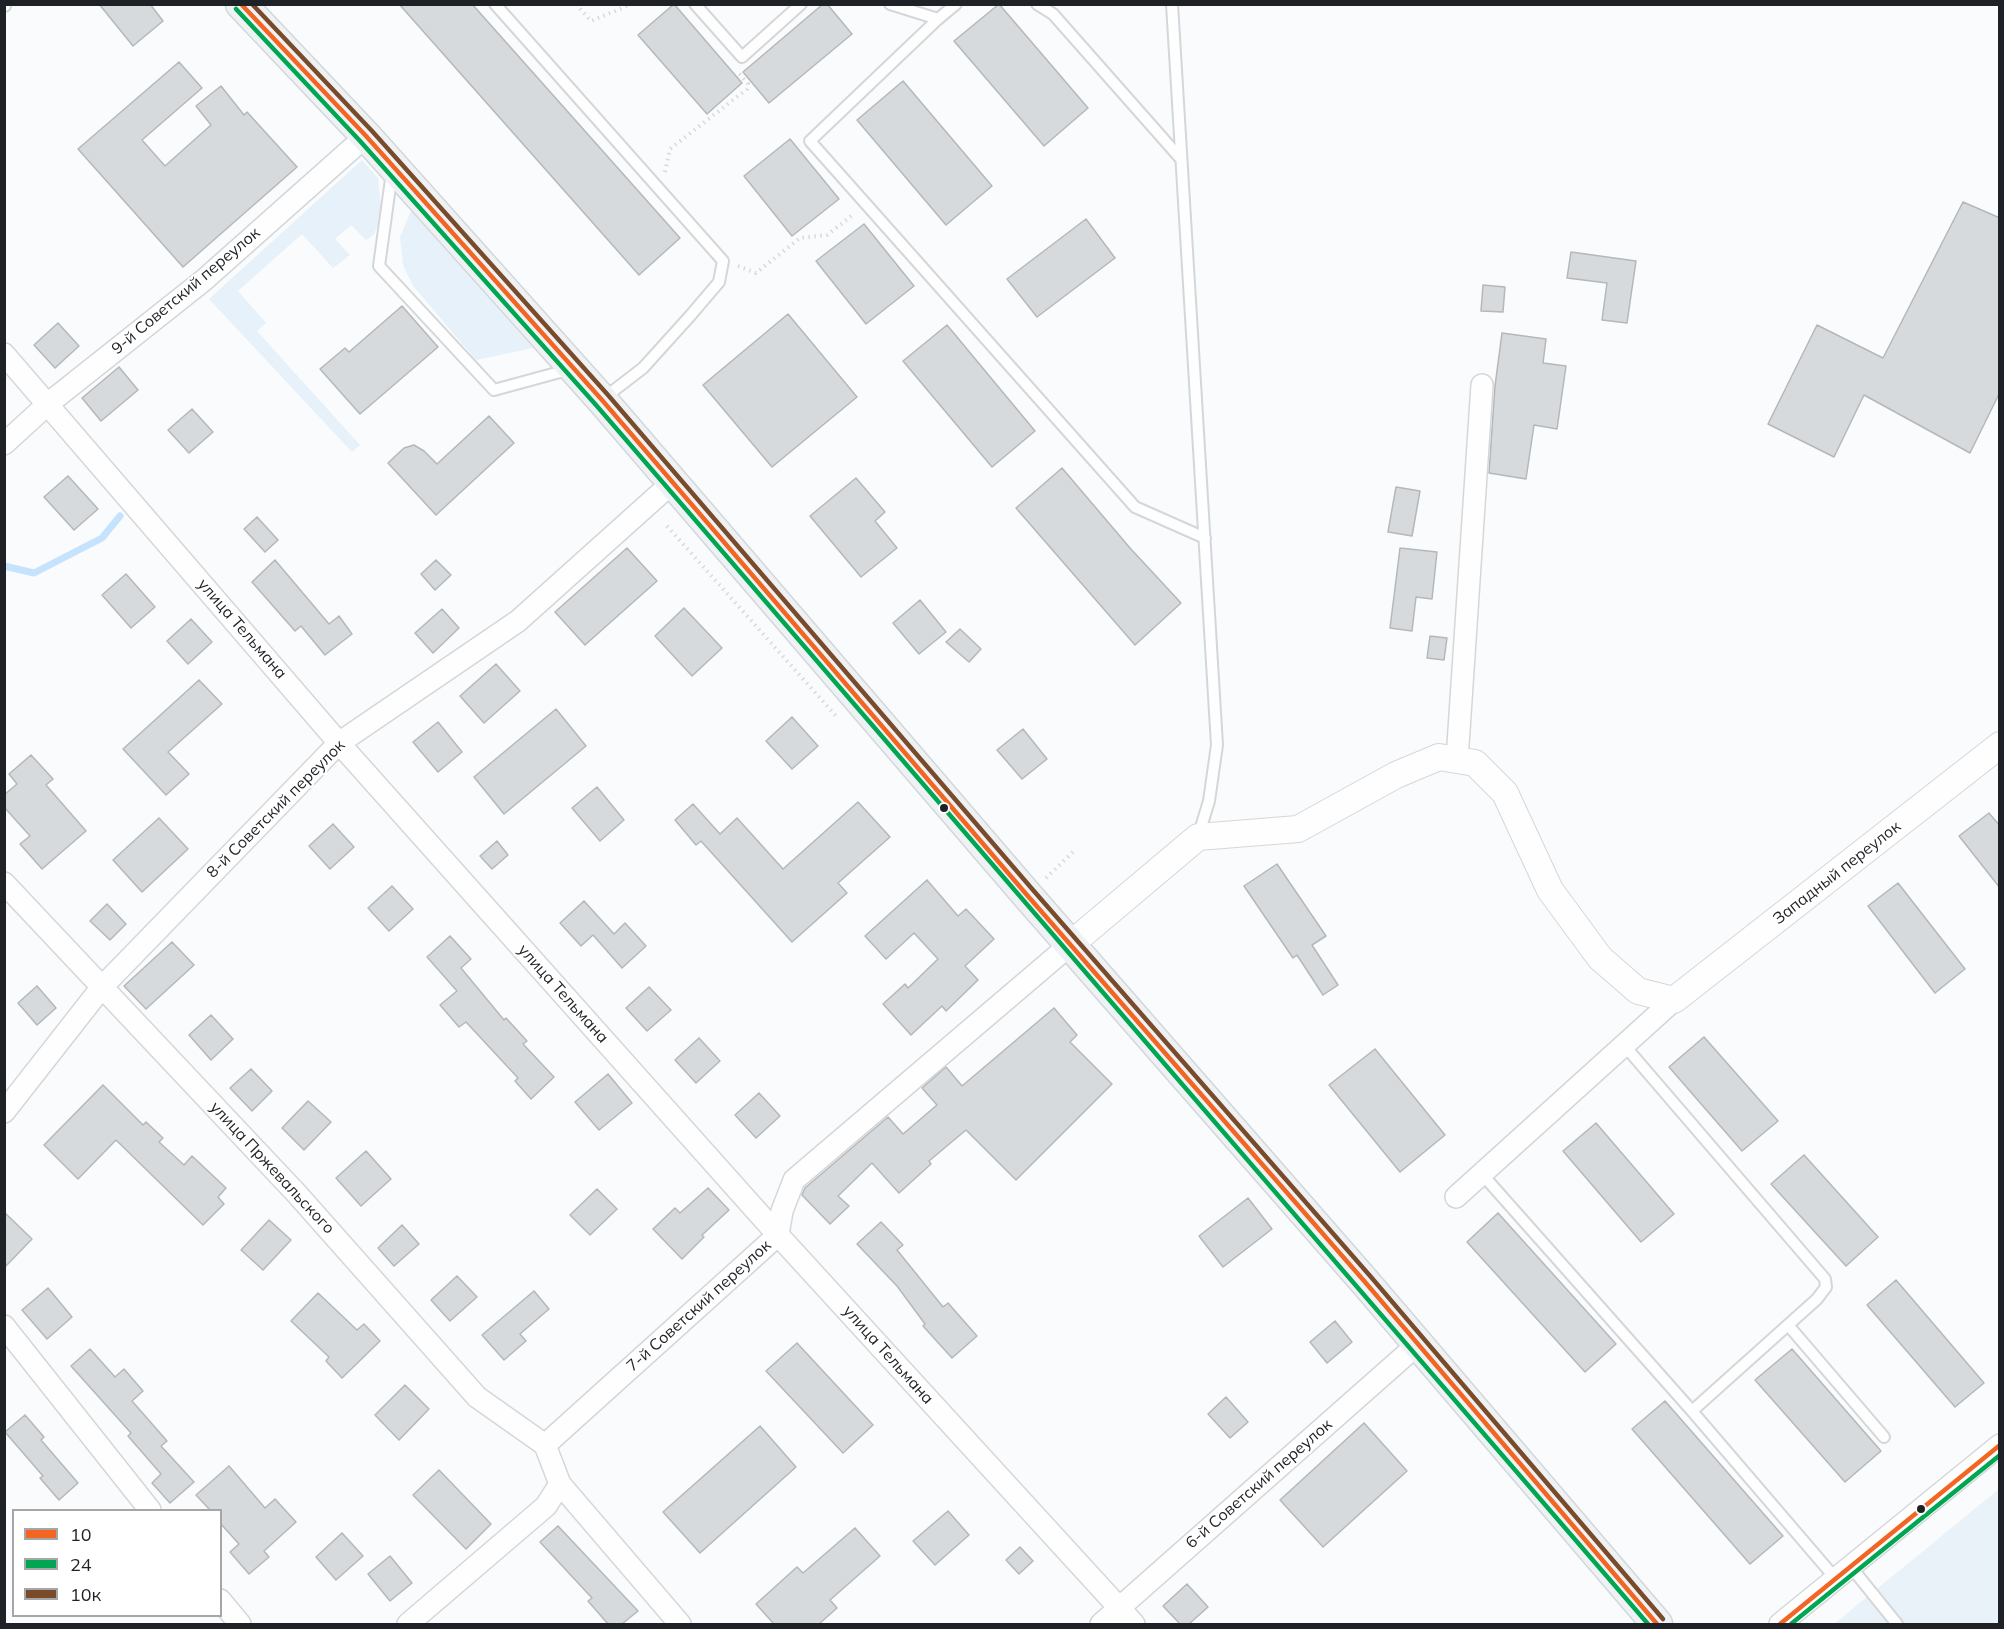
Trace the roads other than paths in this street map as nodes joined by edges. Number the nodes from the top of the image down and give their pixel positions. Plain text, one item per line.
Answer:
1 (241, 4) edge
2 (495, 4) edge
3 (695, 4) edge
4 (801, 4) edge
5 (890, 4) edge
6 (956, 4) edge
7 (1037, 4) edge
8 (1172, 4) edge
9 (938, 20) junction
10 (366, 136) junction
11 (1181, 159) junction
12 (393, 165) junction
13 (4, 354) edge
14 (574, 368) junction
15 (1482, 385) dead end
16 (602, 400) junction
17 (49, 403) junction
18 (4, 444) edge
19 (673, 482) junction
20 (1205, 538) junction
21 (339, 743) junction
22 (2000, 746) edge
23 (1456, 760) junction
24 (1198, 837) junction
25 (4, 883) edge
26 (1071, 944) junction
27 (102, 987) junction
28 (1674, 1000) junction
29 (1624, 1045) junction
30 (4, 1112) edge
31 (1482, 1174) junction
32 (1456, 1197) dead end
33 (778, 1235) junction
34 (1788, 1325) junction
35 (4, 1326) edge
36 (1418, 1344) junction
37 (1692, 1411) junction
38 (1884, 1437) dead end
39 (544, 1445) junction
40 (2000, 1445) edge
41 (560, 1484) junction
42 (149, 1509) edge
43 (1844, 1573) junction
44 (222, 1602) edge
45 (1119, 1608) junction
46 (240, 1624) edge
47 (408, 1624) edge
48 (680, 1624) edge
49 (1101, 1624) edge
50 (1134, 1624) edge
51 (1657, 1624) edge
52 (1779, 1624) edge
53 (1897, 1624) edge

1 - 10 main road
2 - 16 lane
3 - 4 lane
5 - 9 lane
6 - 9 lane
7 - 11 lane
8 - 11 lane
9 - 20 lane
10 - 12 main road
10 - 17 street, 9-й Советский переулок
11 - 20 lane
12 - 14 main road
12 - 14 lane
13 - 17 street, улица Тельмана
14 - 16 main road
15 - 23 street
16 - 19 main road
17 - 18 street, 9-й Советский переулок
17 - 21 street, улица Тельмана
19 - 21 street, 8-й Советский переулок
19 - 26 main road
20 - 24 lane
21 - 27 street, 8-й Советский переулок
21 - 33 street, улица Тельмана
22 - 28 street, Западный переулок
23 - 24 street
23 - 28 street
24 - 26 street
25 - 27 street, улица Пржевальского
26 - 33 street, 7-й Советский переулок
26 - 36 main road
27 - 30 street, 8-й Советский переулок
27 - 39 street, улица Пржевальского
28 - 29 street
29 - 31 street
29 - 34 lane
31 - 32 street
31 - 37 lane
33 - 39 street, 7-й Советский переулок
33 - 45 street, улица Тельмана
34 - 37 lane
34 - 38 lane
35 - 42 street
36 - 45 street, 6-й Советский переулок
36 - 51 main road
37 - 43 lane
39 - 41 street
40 - 43 street
41 - 47 street
41 - 48 street
43 - 52 street
43 - 53 lane
44 - 46 street
45 - 49 street, 6-й Советский переулок
45 - 50 street, улица Тельмана

